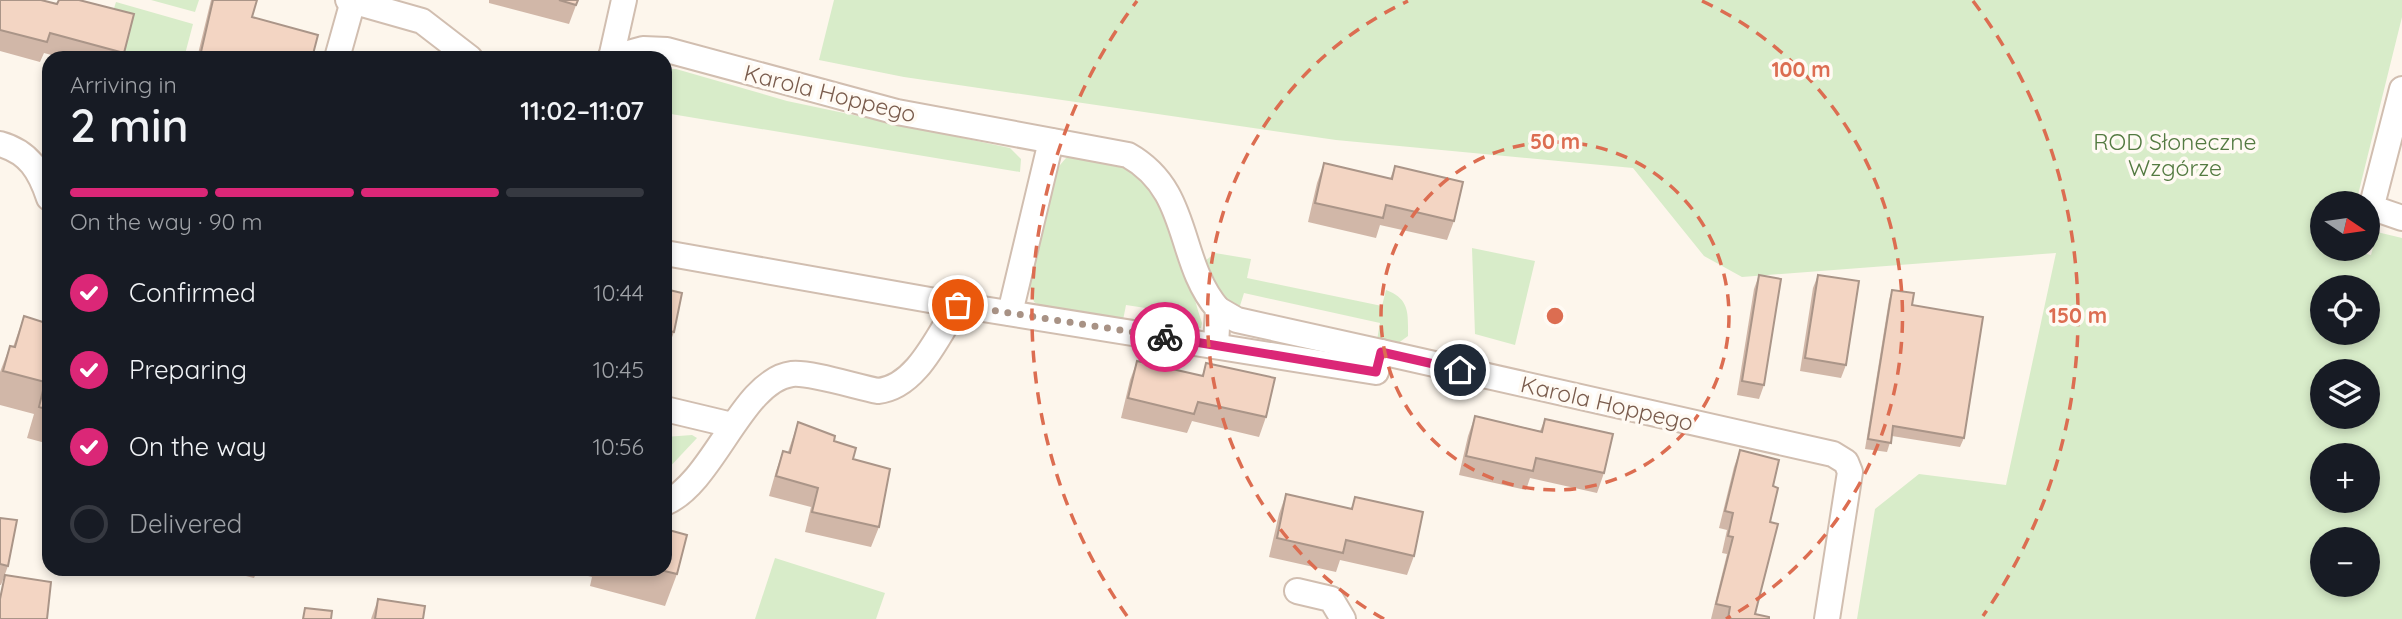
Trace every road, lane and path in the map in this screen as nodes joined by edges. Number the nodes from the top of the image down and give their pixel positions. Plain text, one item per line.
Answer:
1 (624, 0) edge
2 (350, 1) edge
3 (427, 10) edge
4 (339, 51) edge
5 (464, 51) edge
6 (613, 51) edge
7 (642, 51) edge
8 (666, 51) edge
9 (672, 52) edge
10 (2402, 89) edge
11 (1051, 141) junction
12 (0, 144) edge
13 (42, 184) edge
14 (2402, 218) edge
15 (672, 254) edge
16 (958, 305) junction
17 (1218, 309) junction
18 (1010, 313) junction
19 (1216, 345) junction
20 (1381, 352) junction
21 (672, 411) edge
22 (732, 425) junction
23 (672, 500) edge
24 (1297, 591) dead end
25 (1343, 619) edge
26 (1827, 619) edge

1 - 6 street
2 - 3 street
2 - 4 street
3 - 5 street
7 - 8 street, Karola Hoppego
9 - 11 street, Karola Hoppego
10 - 14 street
11 - 17 street, Karola Hoppego
11 - 18 street
12 - 13 street
15 - 16 street
16 - 18 street
16 - 22 street
17 - 19 street
17 - 20 street, Karola Hoppego
18 - 19 street
19 - 20 street
20 - 26 street, Karola Hoppego
21 - 22 street
22 - 23 street
24 - 25 street

